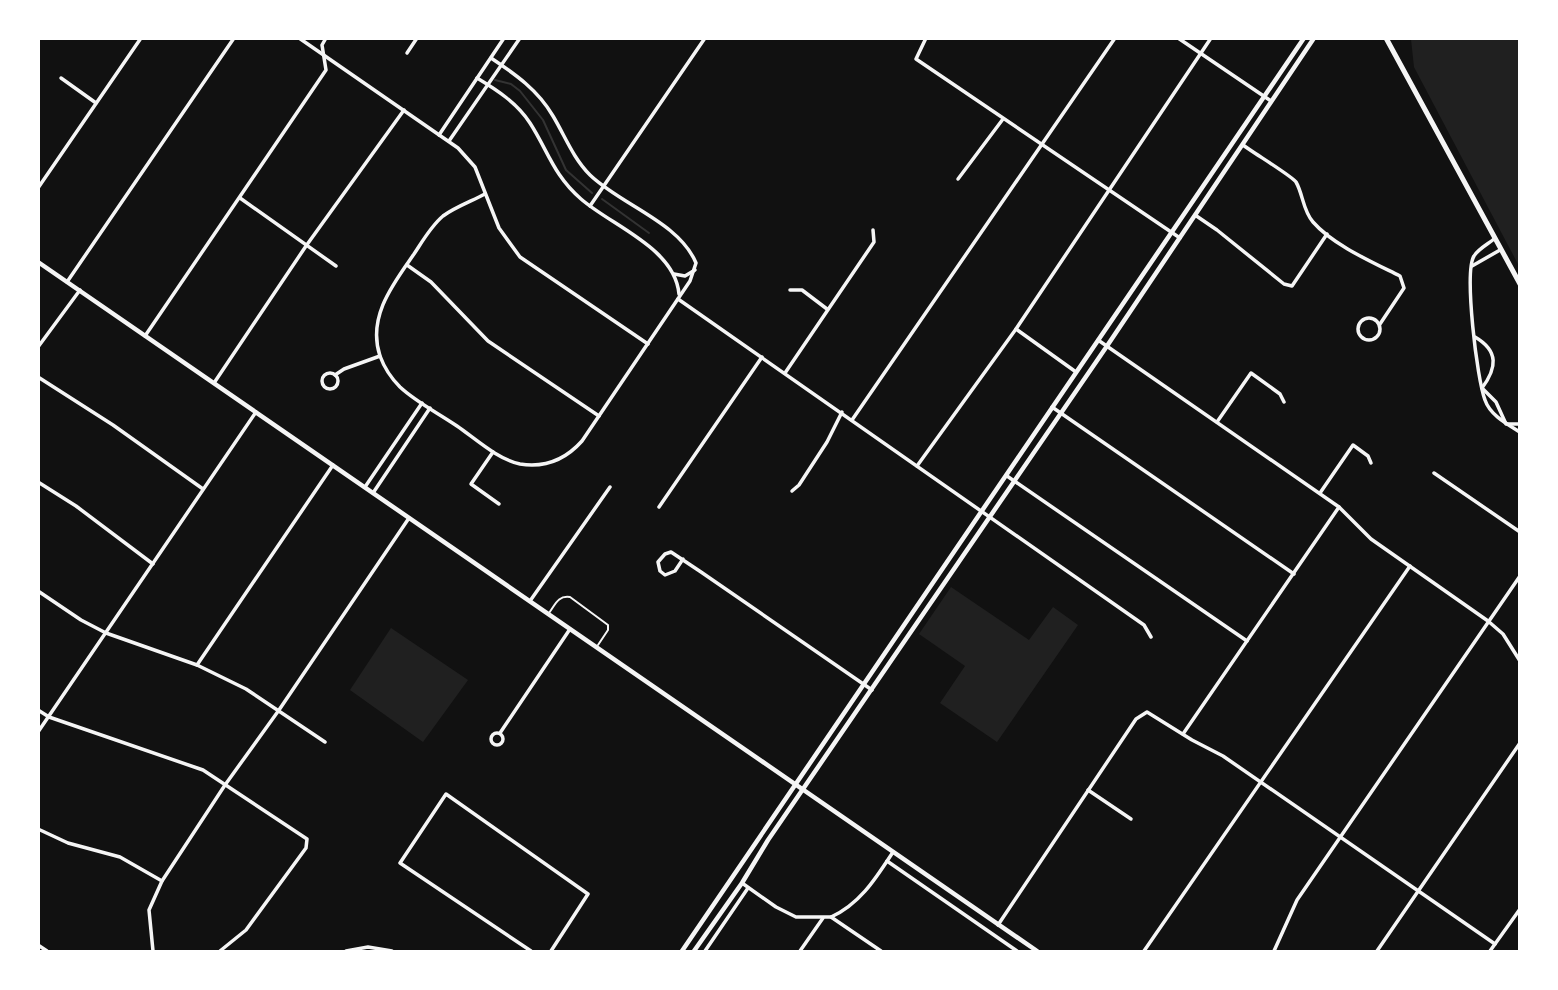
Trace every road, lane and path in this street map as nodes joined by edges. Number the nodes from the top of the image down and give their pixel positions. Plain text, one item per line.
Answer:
1 (141, 38) edge
2 (234, 38) edge
3 (299, 38) edge
4 (326, 38) edge
5 (417, 38) edge
6 (505, 38) edge
7 (520, 38) edge
8 (705, 38) edge
9 (926, 38) edge
10 (1115, 38) edge
11 (1178, 38) edge
12 (1211, 38) edge
13 (1304, 38) edge
14 (1314, 38) edge
15 (1387, 38) edge
16 (407, 53) dead end
17 (1200, 54) junction
18 (323, 55) junction
19 (491, 58) junction
20 (502, 65) junction
21 (61, 78) dead end
22 (477, 78) junction
23 (488, 85) junction
24 (1264, 97) junction
25 (1272, 102) junction
26 (96, 103) junction
27 (404, 110) junction
28 (1003, 119) junction
29 (439, 135) junction
30 (449, 141) junction
31 (1043, 143) junction
32 (1243, 145) junction
33 (958, 179) dead end
34 (604, 187) junction
35 (38, 188) edge
36 (1108, 189) junction
37 (485, 194) junction
38 (239, 198) junction
39 (590, 206) junction
40 (1195, 215) junction
41 (873, 230) dead end
42 (1171, 233) junction
43 (1327, 234) junction
44 (1180, 238) junction
45 (1494, 239) junction
46 (306, 246) junction
47 (1500, 250) junction
48 (38, 262) edge
49 (335, 265) dead end
50 (407, 265) junction
51 (1472, 266) junction
52 (695, 270) junction
53 (674, 274) junction
54 (67, 282) junction
55 (1520, 284) edge
56 (80, 290) junction
57 (790, 290) dead end
58 (679, 298) junction
59 (828, 309) junction
60 (1380, 324) junction
61 (1016, 329) junction
62 (145, 336) junction
63 (1475, 337) junction
64 (1098, 340) junction
65 (648, 344) junction
66 (38, 346) edge
67 (1107, 346) junction
68 (380, 356) junction
69 (762, 357) junction
70 (1076, 372) junction
71 (785, 373) junction
72 (335, 375) junction
73 (38, 377) edge
74 (214, 383) junction
75 (1482, 388) junction
76 (1284, 402) dead end
77 (422, 403) junction
78 (1052, 407) junction
79 (430, 408) junction
80 (256, 412) junction
81 (842, 412) junction
82 (1060, 413) junction
83 (599, 416) junction
84 (852, 421) junction
85 (1217, 422) junction
86 (1506, 424) junction
87 (1520, 424) edge
88 (1520, 432) edge
89 (494, 452) junction
90 (1371, 463) dead end
91 (333, 465) junction
92 (917, 466) junction
93 (1434, 473) dead end
94 (1006, 475) junction
95 (1014, 481) junction
96 (38, 482) edge
97 (365, 487) junction
98 (610, 488) dead end
99 (203, 489) junction
100 (792, 491) dead end
101 (373, 493) junction
102 (1320, 493) junction
103 (499, 504) dead end
104 (659, 507) dead end
105 (1339, 507) junction
106 (982, 510) junction
107 (990, 516) junction
108 (409, 518) junction
109 (1520, 532) edge
110 (683, 559) junction
111 (153, 564) junction
112 (1410, 566) junction
113 (1294, 574) junction
114 (1520, 576) edge
115 (38, 591) edge
116 (530, 601) junction
117 (549, 614) junction
118 (1488, 621) junction
119 (570, 629) junction
120 (106, 632) junction
121 (1151, 638) dead end
122 (1247, 641) junction
123 (597, 648) junction
124 (1520, 661) edge
125 (197, 666) junction
126 (863, 684) junction
127 (872, 690) junction
128 (38, 710) edge
129 (279, 710) junction
130 (49, 717) junction
131 (38, 732) edge
132 (500, 733) dead end
133 (1183, 734) junction
134 (325, 742) dead end
135 (1520, 743) edge
136 (1261, 782) junction
137 (225, 785) junction
138 (795, 785) junction
139 (803, 790) junction
140 (1088, 790) junction
141 (1131, 819) dead end
142 (38, 829) edge
143 (1340, 837) junction
144 (893, 852) junction
145 (887, 861) junction
146 (162, 881) junction
147 (742, 883) junction
148 (748, 888) junction
149 (1417, 891) junction
150 (1520, 909) edge
151 (831, 917) junction
152 (823, 918) junction
153 (998, 925) junction
154 (1495, 944) junction
155 (38, 945) edge
156 (47, 951) edge
157 (153, 951) edge
158 (220, 951) edge
159 (346, 951) edge
160 (392, 951) edge
161 (531, 951) edge
162 (551, 951) edge
163 (682, 951) edge
164 (694, 951) edge
165 (705, 951) edge
166 (800, 951) edge
167 (881, 951) edge
168 (1017, 951) edge
169 (1037, 951) edge
170 (1144, 951) edge
171 (1274, 951) edge
172 (1377, 951) edge
173 (1490, 951) edge

1 - 26 street
2 - 54 street
3 - 18 street
4 - 18 street
5 - 16 street
6 - 19 street
7 - 20 street
8 - 34 street
9 - 28 street
10 - 31 street
11 - 17 street
12 - 17 street
13 - 24 main road
14 - 25 main road
15 - 45 main road
17 - 24 street
17 - 36 street
18 - 27 street
18 - 38 street
19 - 20 street
19 - 22 street
20 - 23 street
20 - 34 street
21 - 26 street
22 - 23 street
22 - 29 street
23 - 30 street
23 - 39 street
24 - 25 street
24 - 42 main road
25 - 32 main road
26 - 35 street
27 - 29 street
27 - 46 street
28 - 31 street
28 - 33 street
29 - 30 street
30 - 37 street
31 - 36 street
31 - 84 street
32 - 40 main road
32 - 43 street
34 - 39 street
34 - 52 street
36 - 42 street
36 - 61 street
37 - 50 street
37 - 65 street
38 - 46 street
38 - 62 street
39 - 53 street
40 - 43 street
40 - 44 main road
41 - 59 street
42 - 44 street
42 - 64 main road
43 - 60 street
44 - 67 main road
45 - 47 main road
45 - 51 street
46 - 49 street
46 - 74 street
47 - 51 street
47 - 55 main road
48 - 54 main road
50 - 68 street
50 - 83 street
51 - 63 street
52 - 53 street
52 - 58 street
53 - 58 street
54 - 56 main road
56 - 62 main road
56 - 66 street
57 - 59 street
58 - 65 street
58 - 69 street
59 - 71 street
60 - 60 street
61 - 70 street
61 - 92 street
62 - 74 main road
63 - 75 street
63 - 75 street
64 - 67 street
64 - 70 main road
65 - 83 street
67 - 82 main road
67 - 85 street
68 - 72 street
68 - 77 street
69 - 71 street
69 - 104 street
70 - 78 main road
71 - 81 street
72 - 72 street
73 - 99 street
74 - 80 main road
75 - 86 street
75 - 86 street
76 - 85 street
77 - 79 street
77 - 97 street
78 - 82 street
78 - 94 main road
79 - 89 street
79 - 101 street
80 - 91 main road
80 - 99 street
81 - 84 street
81 - 100 street
82 - 95 main road
82 - 113 street
83 - 89 street
84 - 92 street
85 - 102 street
86 - 87 street
86 - 88 street
89 - 103 street
90 - 102 street
91 - 97 main road
91 - 125 street
92 - 106 street
93 - 109 street
94 - 95 street
94 - 106 main road
95 - 107 main road
95 - 122 street
96 - 111 street
97 - 101 main road
98 - 116 street
99 - 111 street
101 - 108 main road
102 - 105 street
105 - 112 street
105 - 113 street
106 - 107 street
106 - 126 main road
107 - 121 street
107 - 127 main road
108 - 116 main road
108 - 129 street
110 - 110 street
110 - 126 street
111 - 120 street
112 - 118 street
112 - 136 street
113 - 122 street
114 - 118 street
115 - 120 street
116 - 117 main road
117 - 119 main road
117 - 123 lane
118 - 124 street
118 - 143 street
119 - 123 main road
119 - 132 street
120 - 125 street
120 - 130 street
122 - 133 street
123 - 138 main road
125 - 129 street
126 - 127 street
126 - 138 main road
127 - 139 main road
128 - 130 street
129 - 134 street
129 - 137 street
130 - 131 street
130 - 137 street
133 - 136 street
133 - 140 street
135 - 149 street
136 - 143 street
136 - 170 street
137 - 146 street
137 - 158 street
138 - 139 main road
138 - 163 main road
139 - 144 main road
139 - 147 main road
140 - 141 street
140 - 153 street
142 - 146 street
143 - 149 street
143 - 171 street
144 - 145 street
144 - 153 main road
145 - 151 street
145 - 168 street
146 - 157 street
147 - 148 street
147 - 164 main road
148 - 152 street
148 - 165 street
149 - 154 street
149 - 172 street
150 - 154 street
151 - 152 street
151 - 167 street
152 - 166 street
153 - 169 main road
154 - 173 street
155 - 156 street
159 - 160 street
161 - 162 street

